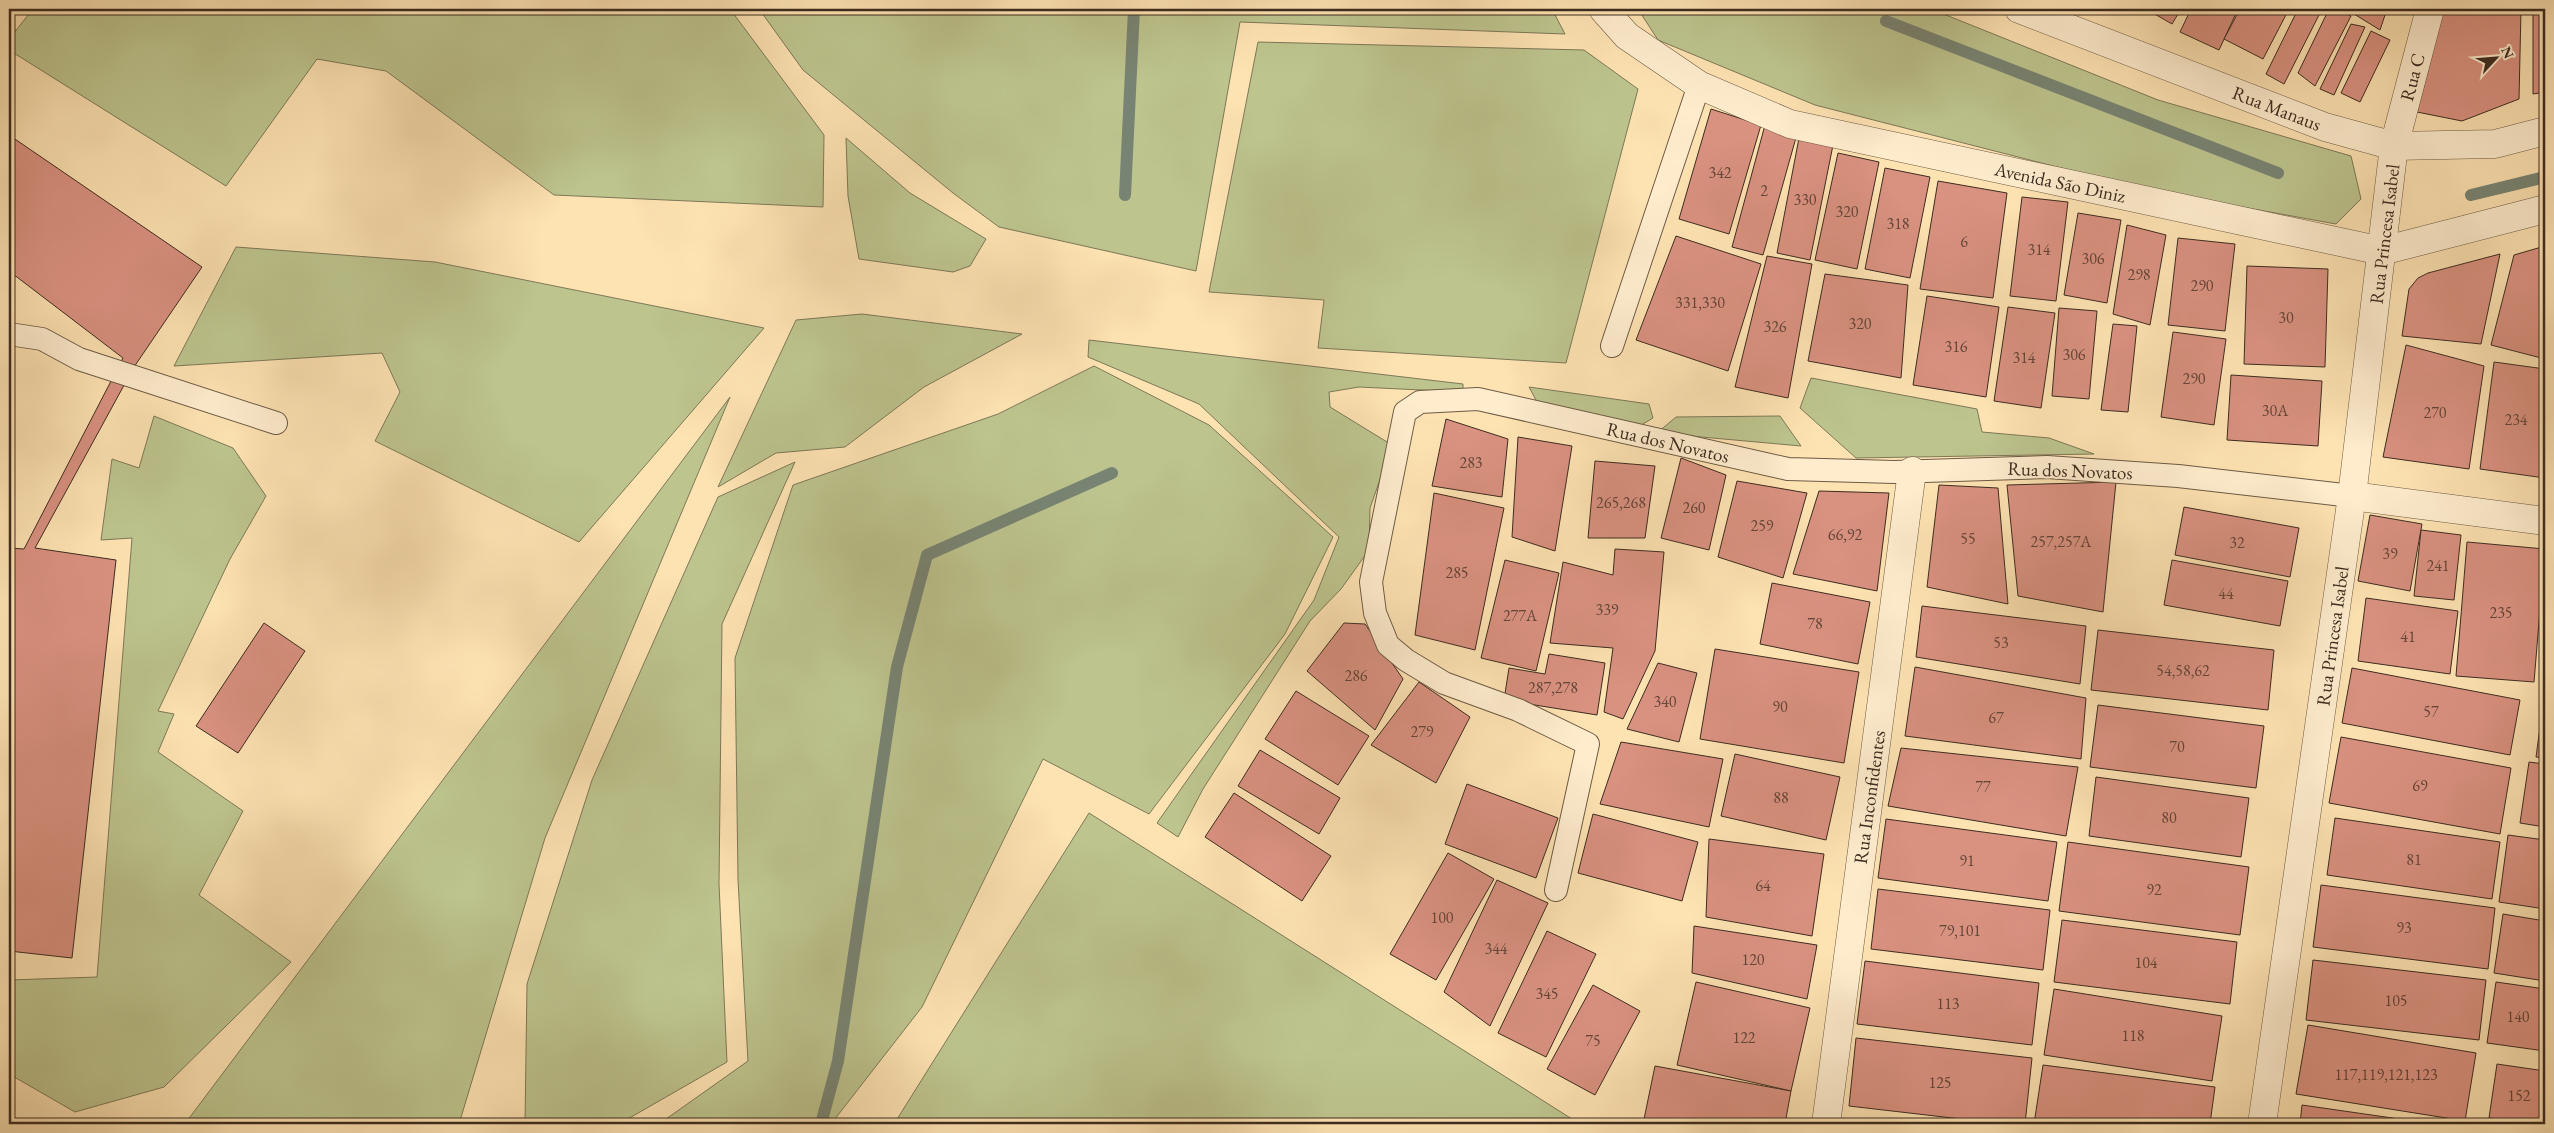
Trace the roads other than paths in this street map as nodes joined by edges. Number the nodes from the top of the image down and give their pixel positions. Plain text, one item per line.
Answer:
1 (1603, 9) edge
2 (2019, 9) edge
3 (2430, 9) edge
4 (1699, 85) junction
5 (2545, 131) edge
6 (2394, 146) junction
7 (2545, 210) edge
8 (2382, 251) junction
9 (9, 334) edge
10 (1612, 346) dead end
11 (276, 423) dead end
12 (1912, 471) junction
13 (2352, 496) junction
14 (2545, 521) edge
15 (1556, 890) dead end
16 (1826, 1124) edge
17 (2262, 1124) edge

1 - 4 street, Avenida São Diniz
2 - 6 street, Rua Manaus
3 - 6 street, Rua C
4 - 8 street, Avenida São Diniz
4 - 10 lane
5 - 6 street, Rua Manaus
6 - 8 street, Rua Princesa Isabel
7 - 8 street, Avenida São Diniz
8 - 13 street, Rua Princesa Isabel
9 - 11 lane
12 - 13 lane, Rua dos Novatos
12 - 15 lane, Rua dos Novatos
12 - 16 street, Rua Inconfidentes
13 - 14 street, Rua dos Novatos
13 - 17 street, Rua Princesa Isabel

